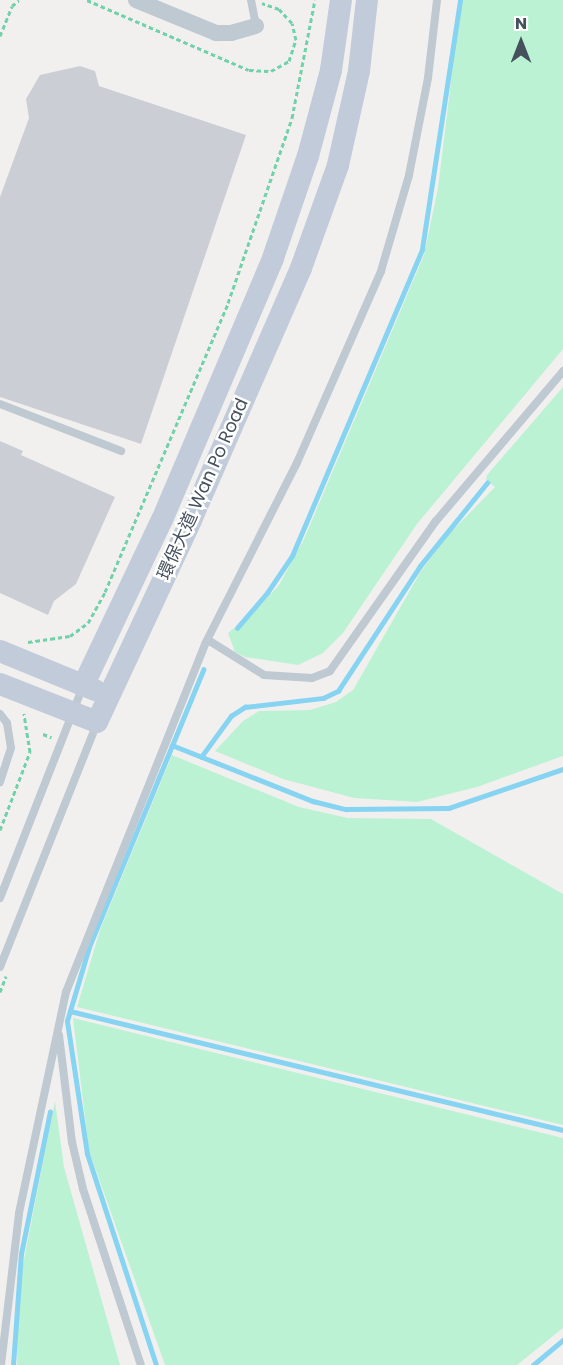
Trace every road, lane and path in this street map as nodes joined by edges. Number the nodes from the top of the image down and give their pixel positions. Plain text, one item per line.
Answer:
1 (19, 0) edge
2 (136, 0) edge
3 (251, 0) edge
4 (315, 0) edge
5 (341, 0) edge
6 (367, 0) edge
7 (437, 0) edge
8 (256, 26) joint
9 (0, 36) edge
10 (563, 371) edge
11 (0, 404) edge
12 (120, 451) dead end
13 (208, 640) junction
14 (39, 641) dead end
15 (0, 651) edge
16 (0, 684) edge
17 (83, 686) junction
18 (108, 694) junction
19 (24, 711) dead end
20 (0, 714) edge
21 (72, 714) junction
22 (97, 722) junction
23 (0, 782) edge
24 (0, 830) edge
25 (0, 898) edge
26 (0, 967) edge
27 (58, 1028) junction
28 (1, 1365) edge
29 (141, 1365) edge

1 - 9 path
2 - 8 street
3 - 8 lane
4 - 14 path
5 - 17 main road, 環保大道 Wan Po Road
6 - 18 main road, 環保大道 Wan Po Road
7 - 13 lane
10 - 13 lane
11 - 12 lane
13 - 27 lane
15 - 17 main road
16 - 21 main road
17 - 18 main road
17 - 21 lane, 環保大道 Wan Po Road
18 - 22 main road, 環保大道 Wan Po Road
19 - 24 path
20 - 23 lane
21 - 22 main road
21 - 25 lane, 環保大道 Wan Po Road
22 - 26 lane, 環保大道 Wan Po Road
27 - 28 lane
27 - 29 lane

